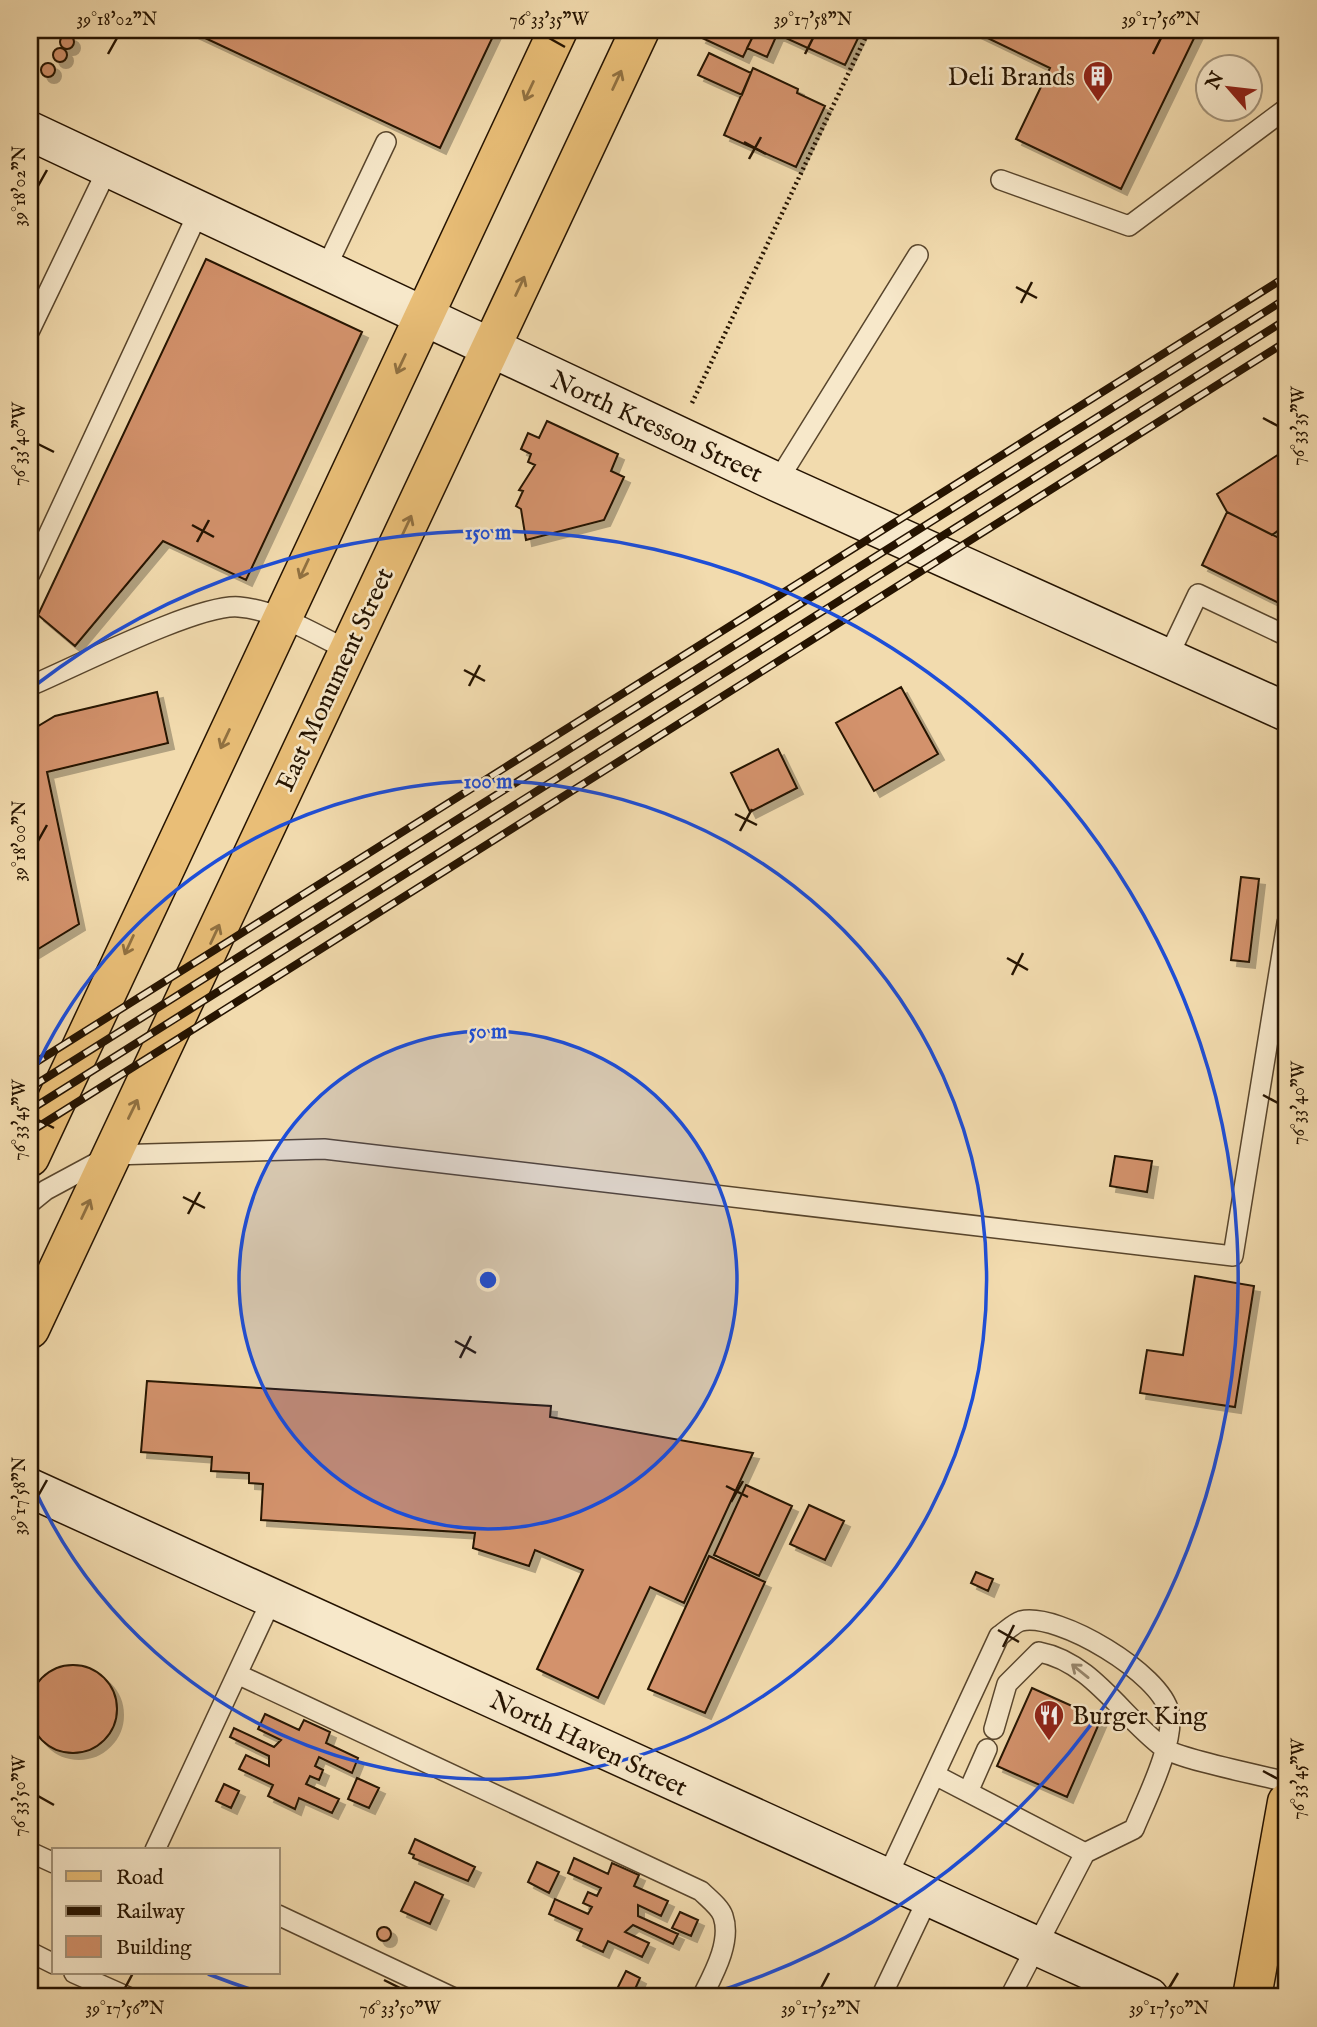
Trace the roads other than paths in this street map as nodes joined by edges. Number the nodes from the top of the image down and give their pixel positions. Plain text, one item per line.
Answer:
1 (558, 30) edge
2 (640, 30) edge
3 (1287, 108) edge
4 (30, 131) edge
5 (386, 142) dead end
6 (108, 168) junction
7 (1001, 180) dead end
8 (199, 211) junction
9 (918, 255) dead end
10 (326, 270) junction
11 (423, 316) junction
12 (30, 330) edge
13 (491, 348) junction
14 (776, 482) junction
15 (30, 574) edge
16 (281, 618) junction
17 (1287, 636) edge
18 (348, 649) junction
19 (1168, 657) junction
20 (30, 686) edge
21 (1287, 712) edge
22 (1287, 923) edge
23 (111, 1155) junction
24 (30, 1157) edge
25 (30, 1203) edge
26 (30, 1329) edge
27 (30, 1488) edge
28 (272, 1599) junction
29 (237, 1674) junction
30 (994, 1729) dead end
31 (987, 1749) dead end
32 (1166, 1750) junction
33 (937, 1776) junction
34 (1287, 1782) edge
35 (968, 1792) junction
36 (1287, 1802) edge
37 (156, 1848) edge
38 (30, 1852) edge
39 (1085, 1853) junction
40 (52, 1862) edge
41 (886, 1879) junction
42 (928, 1898) junction
43 (280, 1916) edge
44 (1035, 1946) junction
45 (30, 1952) edge
46 (52, 1963) edge
47 (76, 1974) edge
48 (1091, 1985) edge
49 (128, 1997) edge
50 (452, 1997) edge
51 (702, 1997) edge
52 (881, 1997) edge
53 (1010, 1997) edge
54 (1149, 1997) edge
55 (1252, 1997) edge

1 -> 11 main road
13 -> 2 main road, East Monument Street
3 - 7 lane
4 - 6 street, North Kresson Street
5 - 10 lane
6 - 8 street, North Kresson Street
6 - 12 lane
8 - 10 street, North Kresson Street
8 - 15 lane
9 - 14 lane
10 - 11 street, North Kresson Street
11 - 13 street, North Kresson Street
11 -> 16 main road
13 - 14 street, North Kresson Street
18 -> 13 main road, East Monument Street
14 - 19 street, North Kresson Street
16 - 18 lane
16 - 20 lane
16 -> 24 main road
17 - 19 lane
23 -> 18 main road, East Monument Street
19 - 21 street, North Kresson Street
22 - 23 lane
23 - 25 lane
26 -> 23 main road, East Monument Street
27 - 28 street, North Haven Street
28 - 29 lane
28 - 41 street, North Haven Street
29 - 37 lane
29 - 51 lane
32 -> 30 lane
31 - 35 lane
32 - 33 lane
32 - 34 lane
32 - 39 lane
33 - 35 lane
33 - 41 lane
35 - 39 lane
36 - 55 main road
38 - 40 lane
39 - 44 lane
41 - 42 street, North Haven Street
42 - 44 street, North Haven Street
42 - 52 lane
43 - 50 lane
44 - 48 street, North Haven Street
44 - 53 lane
45 - 46 lane
47 - 49 lane
48 - 54 street, North Haven Street

